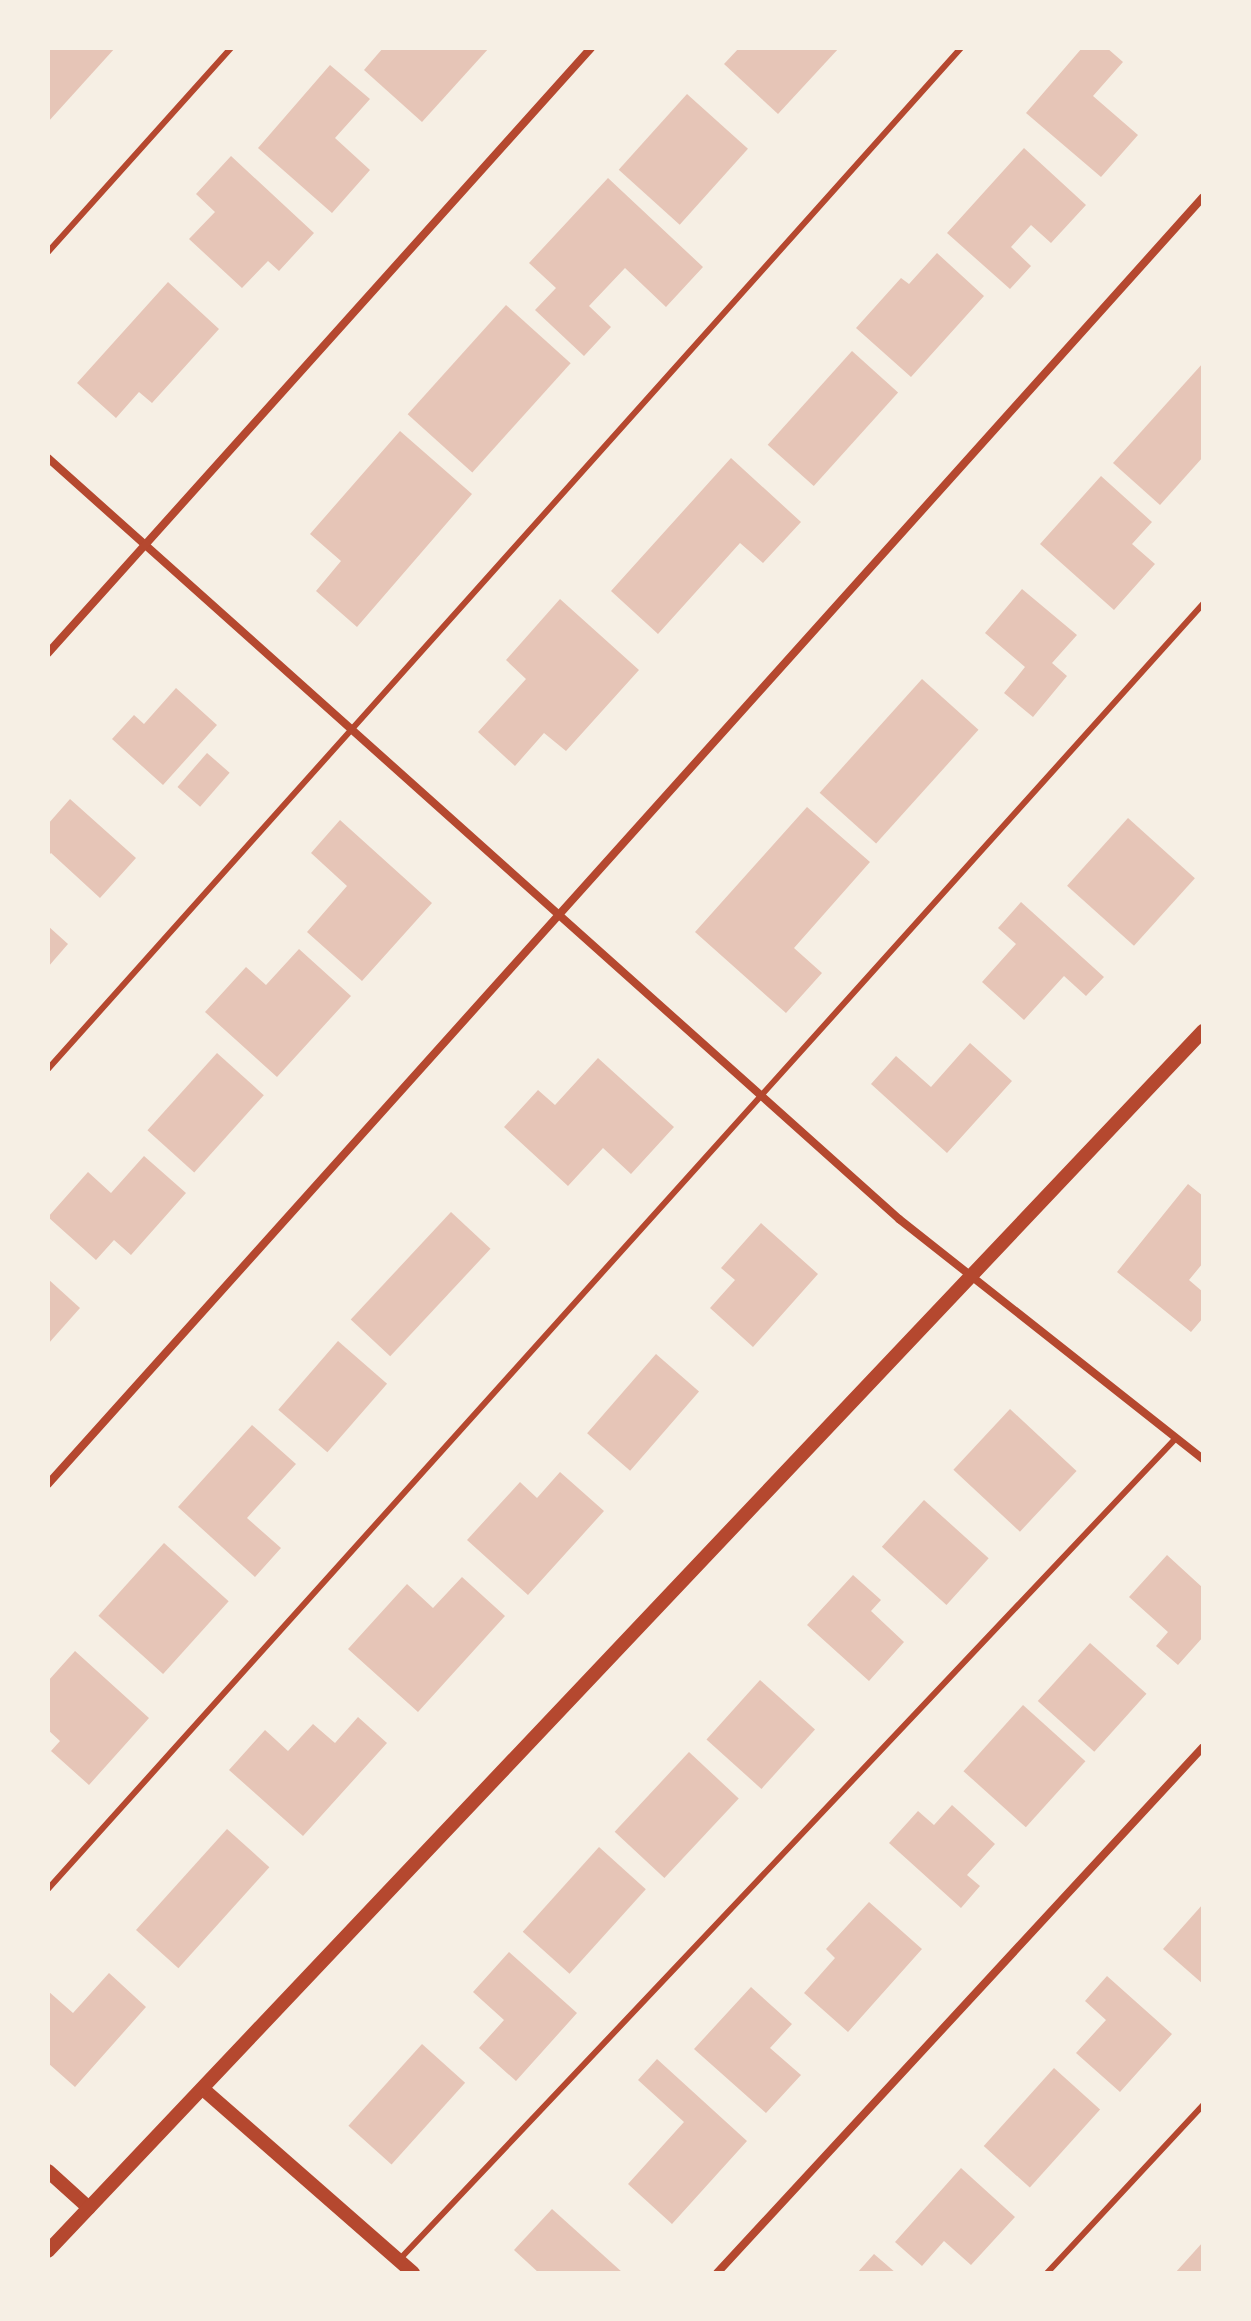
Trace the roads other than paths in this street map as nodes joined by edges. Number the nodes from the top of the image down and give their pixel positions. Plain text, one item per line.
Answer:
1 (231, 48) edge
2 (591, 48) edge
3 (961, 48) edge
4 (1203, 197) edge
5 (48, 252) edge
6 (48, 458) edge
7 (145, 545) junction
8 (1203, 604) edge
9 (48, 653) edge
10 (352, 731) junction
11 (558, 915) junction
12 (1203, 1031) edge
13 (48, 1069) edge
14 (759, 1095) junction
15 (974, 1275) junction
16 (1176, 1438) junction
17 (1203, 1459) edge
18 (48, 1484) edge
19 (1203, 1747) edge
20 (48, 1889) edge
21 (203, 2089) junction
22 (1203, 2105) edge
23 (48, 2171) edge
24 (89, 2208) junction
25 (48, 2251) edge
26 (399, 2260) junction
27 (413, 2273) edge
28 (717, 2273) edge
29 (1047, 2273) edge

1 - 5 lane
2 - 7 street
3 - 10 lane
4 - 11 street
6 - 7 street
7 - 9 street
7 - 10 street
8 - 14 lane
10 - 11 street
10 - 13 lane
11 - 14 street
11 - 18 street
12 - 15 street
14 - 15 street
14 - 20 lane
15 - 16 street
15 - 21 street
16 - 17 street
16 - 26 lane
19 - 28 street
21 - 24 street
21 - 26 street
22 - 29 lane
23 - 24 street
24 - 25 street
26 - 27 street

